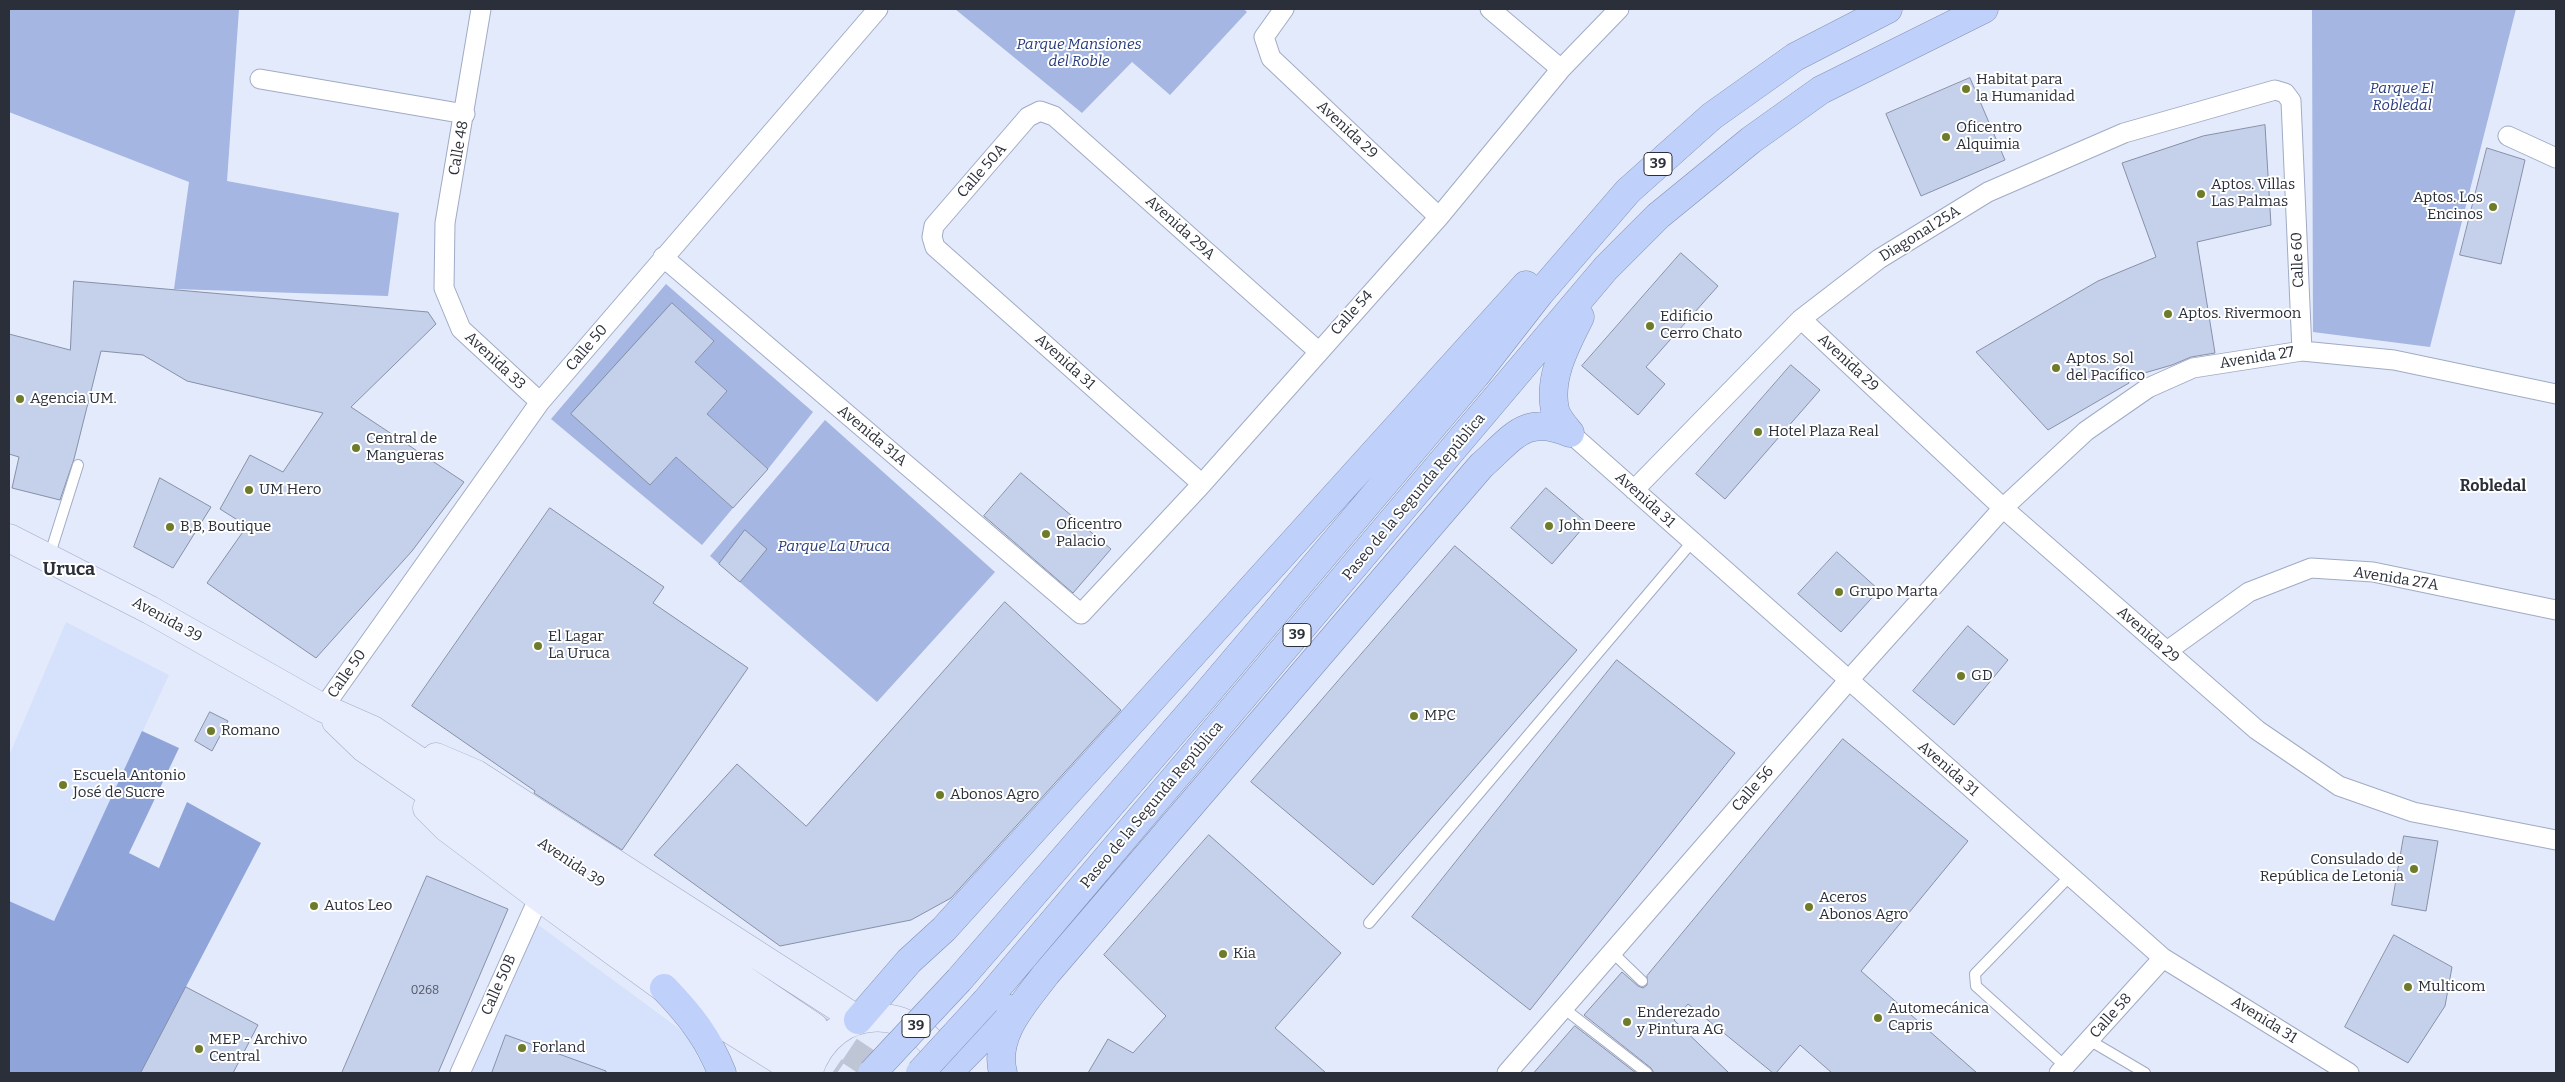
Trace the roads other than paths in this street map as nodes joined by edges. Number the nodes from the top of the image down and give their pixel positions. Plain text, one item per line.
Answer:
1 (481, 9) edge
2 (878, 9) edge
3 (1284, 9) edge
4 (1490, 9) edge
5 (1619, 9) edge
6 (1848, 9) edge
7 (1888, 9) edge
8 (1984, 9) edge
9 (1794, 57) junction
10 (1561, 69) junction
11 (260, 79) dead end
12 (2275, 90) joint
13 (1040, 111) joint
14 (465, 114) junction
15 (2508, 136) dead end
16 (2556, 158) edge
17 (1628, 191) junction
18 (1439, 217) junction
19 (932, 237) joint
20 (663, 257) junction
21 (1606, 268) junction
22 (444, 288) joint
23 (1801, 319) junction
24 (1562, 324) junction
25 (1318, 351) junction
26 (2302, 351) junction
27 (2556, 394) edge
28 (540, 402) junction
29 (1570, 434) junction
30 (78, 465) dead end
31 (1481, 466) junction
32 (1202, 484) junction
33 (1634, 490) junction
34 (2003, 508) junction
35 (9, 538) edge
36 (1692, 542) junction
37 (49, 557) junction
38 (2556, 610) edge
39 (1081, 614) joint
40 (2166, 651) junction
41 (1848, 682) junction
42 (323, 708) junction
43 (369, 739) junction
44 (2556, 840) edge
45 (2070, 876) junction
46 (539, 898) junction
47 (1369, 922) dead end
48 (1612, 950) junction
49 (2163, 958) junction
50 (1046, 974) junction
51 (1642, 981) dead end
52 (664, 988) junction
53 (1562, 1007) junction
54 (858, 1020) junction
55 (2089, 1040) junction
56 (804, 1049) edge
57 (2062, 1070) edge
58 (460, 1073) edge
59 (722, 1073) edge
60 (808, 1073) edge
61 (872, 1073) edge
62 (920, 1073) edge
63 (949, 1073) edge
64 (1003, 1073) edge
65 (1506, 1073) edge
66 (1647, 1073) edge
67 (2145, 1073) edge
68 (2349, 1073) edge

1 - 14 street, Calle 48
2 - 20 street, Calle 50
3 - 18 street, Avenida 29
4 - 10 street
5 - 10 street, Calle 54
6 - 9 highway
7 - 9 highway, Paseo de la Segunda República / 39
8 - 21 highway, Paseo de la Segunda República / 39
9 - 17 highway, Paseo de la Segunda República / 39
10 - 18 street, Calle 54
11 - 14 street
12 - 23 street, Diagonal 25A
12 - 26 street, Calle 60
13 - 19 street, Calle 50A
13 - 25 street, Avenida 29A
14 - 22 street, Calle 48
15 - 16 street
17 - 54 highway
17 - 61 highway, Paseo de la Segunda República / 39, bridge
18 - 25 street, Calle 54
19 - 32 street, Avenida 31
20 - 28 street, Calle 50
20 - 39 street, Avenida 31A
21 - 24 highway, Paseo de la Segunda República / 39
21 - 29 highway
22 - 28 street, Avenida 33
23 - 33 street, Diagonal 25A
23 - 34 street, Avenida 29
24 - 31 highway
24 - 62 highway, Paseo de la Segunda República / 39, bridge
25 - 32 street, Calle 54
26 - 27 street, Avenida 27
26 - 34 street, Avenida 27
28 - 42 street, Calle 50
29 - 31 highway
29 - 33 street, Avenida 31
30 - 37 lane
31 - 50 highway
32 - 39 street, Calle 54
33 - 36 street, Avenida 31
34 - 40 street, Avenida 29
34 - 41 street, Calle 56
35 - 37 main road, Avenida 39
36 - 41 street, Avenida 31
36 - 47 lane
37 - 42 main road, Avenida 39
38 - 40 street, Avenida 27A
40 - 44 street, Avenida 29
41 - 45 street, Avenida 31
41 - 48 street, Calle 56
42 - 43 main road, Avenida 39
43 - 46 main road
43 - 54 main road
43 - 56 main road, Avenida 39
45 - 49 street, Avenida 31
45 - 57 lane
46 - 52 main road
46 - 58 street, Calle 50B
48 - 51 lane
48 - 53 street, Calle 56
49 - 55 street, Calle 58
49 - 68 street, Avenida 31
50 - 63 highway
50 - 64 highway
52 - 56 main road
52 - 59 highway
53 - 65 street, Calle 56
53 - 66 lane
54 - 60 main road
54 - 63 main road
55 - 57 street, Calle 58
55 - 67 lane

